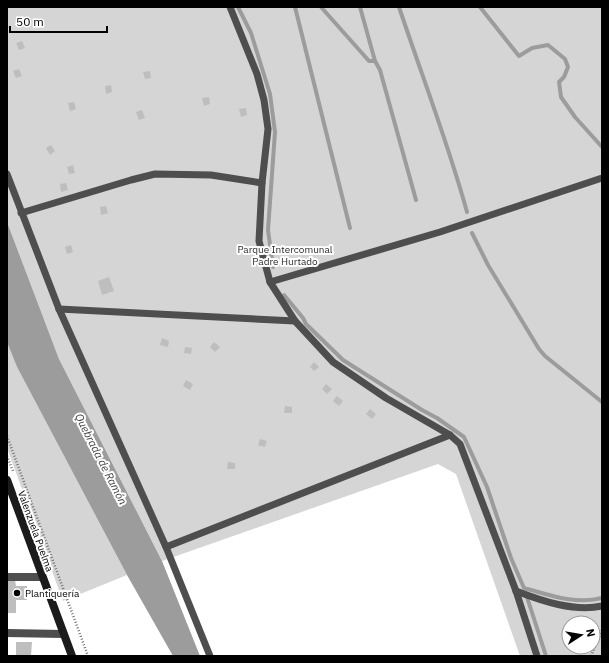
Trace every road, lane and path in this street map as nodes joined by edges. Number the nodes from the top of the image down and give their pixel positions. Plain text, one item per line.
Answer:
1 (230, 7) edge
2 (7, 174) edge
3 (602, 178) edge
4 (262, 183) junction
5 (21, 213) junction
6 (270, 282) junction
7 (59, 309) junction
8 (295, 321) junction
9 (450, 435) junction
10 (7, 436) edge
11 (7, 480) edge
12 (10, 496) edge
13 (166, 547) junction
14 (7, 577) edge
15 (42, 577) junction
16 (519, 592) junction
17 (602, 606) edge
18 (602, 630) edge
19 (7, 633) edge
20 (63, 634) junction
21 (72, 656) edge
22 (88, 656) edge
23 (210, 656) edge
24 (537, 656) edge
25 (591, 656) edge

1 - 4 lane
2 - 5 lane
3 - 6 lane
4 - 5 lane
4 - 6 lane
5 - 7 lane
6 - 8 lane
7 - 8 lane
7 - 13 lane
8 - 9 lane
9 - 13 lane
9 - 16 lane
10 - 22 path
11 - 12 main road, Valenzuela Puelma
12 - 15 main road, Valenzuela Puelma
13 - 23 lane
14 - 15 street
15 - 20 main road, Valenzuela Puelma
16 - 17 lane
16 - 24 lane
18 - 25 path
19 - 20 street
20 - 21 main road, Valenzuela Puelma

